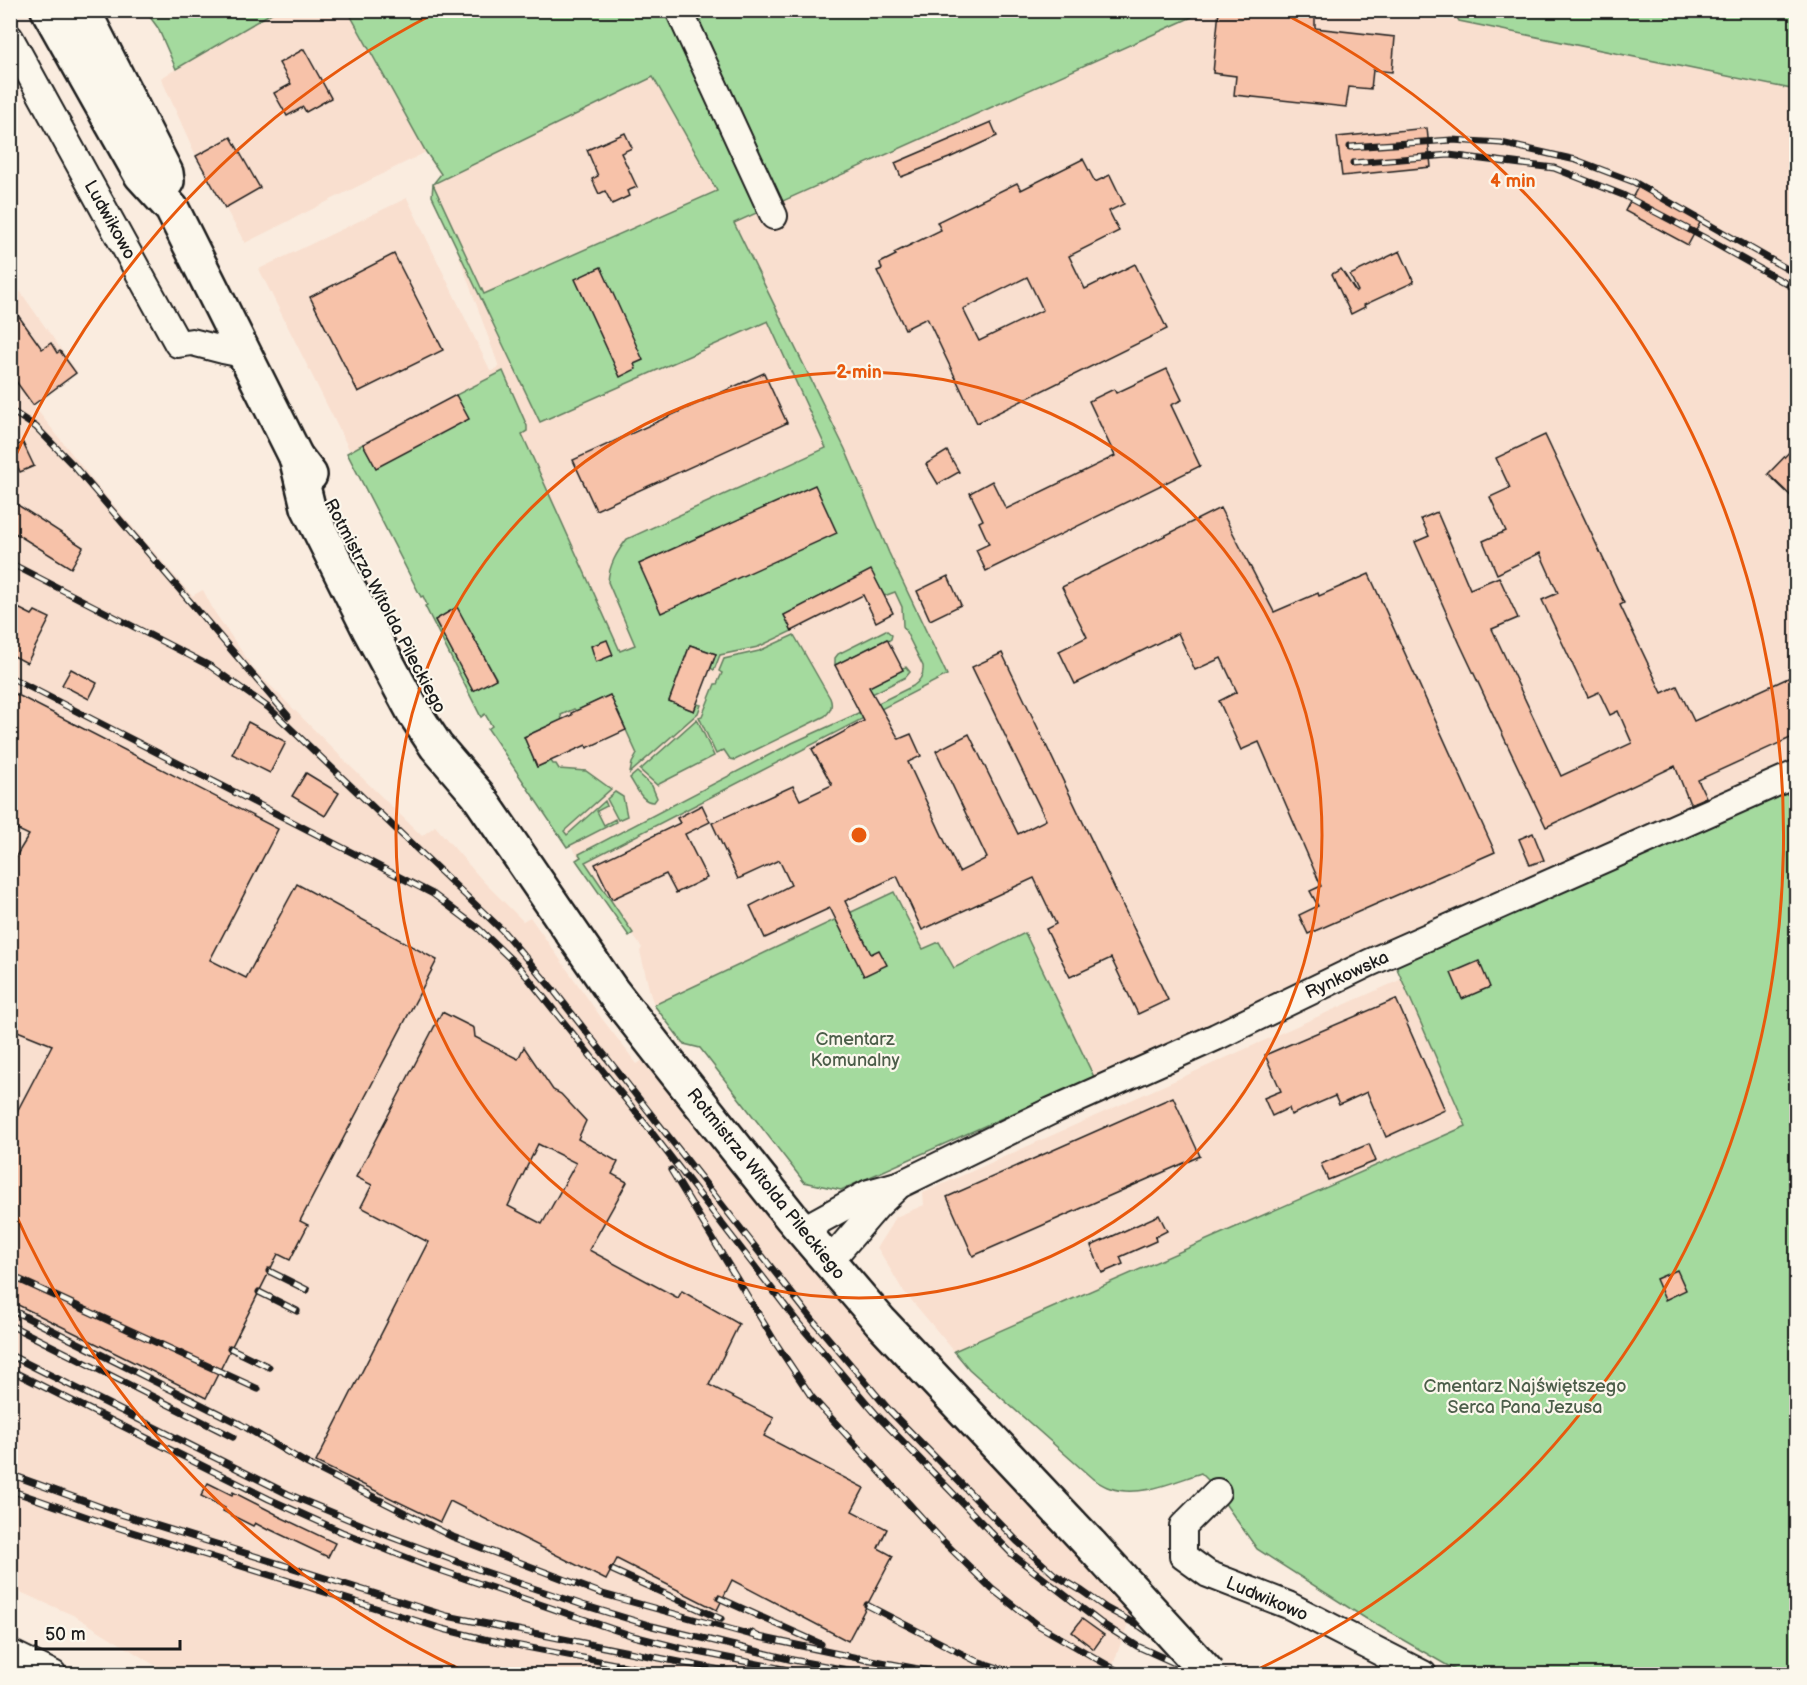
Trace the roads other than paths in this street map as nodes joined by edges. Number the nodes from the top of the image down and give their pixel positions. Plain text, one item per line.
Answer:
1 (48, 10) edge
2 (83, 10) edge
3 (679, 10) edge
4 (10, 38) edge
5 (172, 209) junction
6 (774, 216) dead end
7 (243, 354) junction
8 (1797, 774) edge
9 (901, 1184) junction
10 (802, 1230) junction
11 (829, 1262) junction
12 (1217, 1492) dead end
13 (10, 1653) edge
14 (53, 1674) edge
15 (1209, 1674) edge
16 (1423, 1674) edge

1 - 5 main road, Rotmistrza Witolda Pileckiego
2 - 5 main road, Rotmistrza Witolda Pileckiego
3 - 6 street
4 - 7 street, Ludwikowo
5 - 7 main road, Rotmistrza Witolda Pileckiego
7 - 10 main road, Rotmistrza Witolda Pileckiego
8 - 9 street, Rynkowska
9 - 10 street, Rynkowska
9 - 11 street, Rynkowska
10 - 11 main road, Rotmistrza Witolda Pileckiego
11 - 15 main road, Rotmistrza Witolda Pileckiego, bridge
12 - 16 street, Ludwikowo
13 - 14 street

